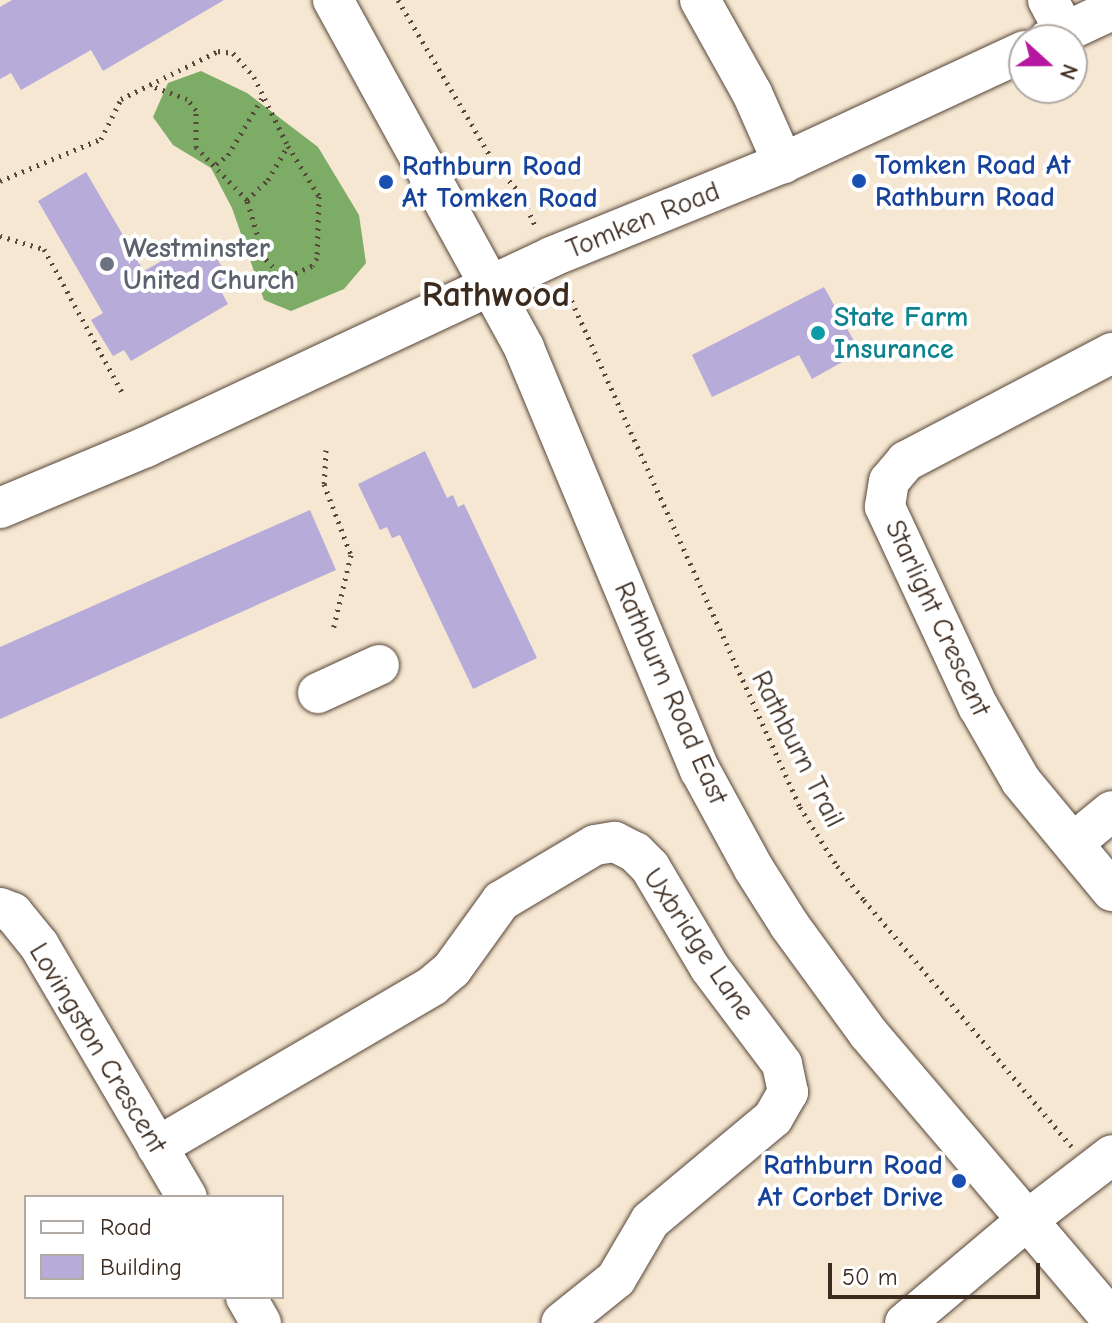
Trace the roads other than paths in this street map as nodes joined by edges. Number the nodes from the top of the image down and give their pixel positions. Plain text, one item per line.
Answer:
1 (333, 0) edge
2 (700, 0) edge
3 (1112, 10) edge
4 (1053, 24) edge
5 (1008, 58) edge
6 (783, 163) junction
7 (491, 287) junction
8 (1112, 353) edge
9 (0, 508) edge
10 (379, 665) dead end
11 (318, 693) dead end
12 (1112, 811) edge
13 (1073, 843) junction
14 (1112, 891) edge
15 (0, 908) edge
16 (157, 1147) junction
17 (1090, 1156) edge
18 (186, 1195) edge
19 (1026, 1221) junction
20 (247, 1299) edge
21 (1112, 1320) edge
22 (261, 1323) edge
23 (561, 1323) edge
24 (905, 1323) edge

1 - 7 street, Rathburn Road East
2 - 6 street
3 - 4 street
5 - 6 street, Tomken Road
6 - 7 street, Tomken Road
7 - 9 street, Tomken Road
7 - 19 street, Rathburn Road East
8 - 13 street, Starlight Crescent
10 - 11 street
12 - 13 street
13 - 14 street, Starlight Crescent
15 - 16 street, Lovingston Crescent
16 - 18 street, Lovingston Crescent
16 - 23 street, Uxbridge Lane
17 - 19 street
19 - 21 street, Rathburn Road East
19 - 24 street
20 - 22 street

